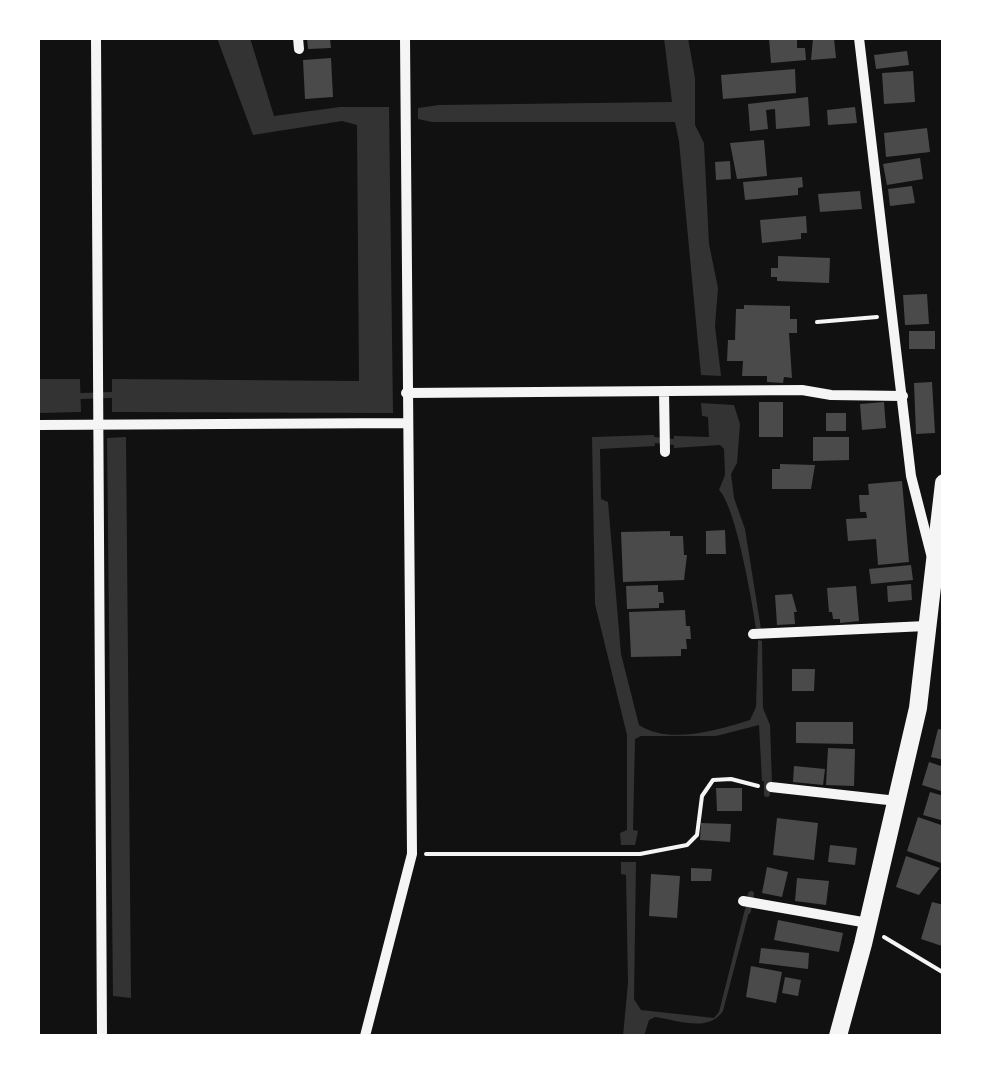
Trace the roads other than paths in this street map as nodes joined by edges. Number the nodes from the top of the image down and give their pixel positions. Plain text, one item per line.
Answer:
1 (96, 38) edge
2 (405, 38) edge
3 (859, 38) edge
4 (664, 392) junction
5 (406, 393) junction
6 (904, 396) junction
7 (406, 423) junction
8 (38, 425) edge
9 (99, 425) junction
10 (665, 452) dead end
11 (944, 483) edge
12 (934, 565) junction
13 (926, 626) junction
14 (758, 634) dead end
15 (771, 787) dead end
16 (896, 801) junction
17 (749, 902) dead end
18 (868, 924) junction
19 (102, 1036) edge
20 (365, 1036) edge
21 (838, 1036) edge

1 - 9 street
2 - 5 street
3 - 6 street
4 - 5 street
4 - 6 street
4 - 10 street
5 - 7 street
6 - 12 street
7 - 9 street
7 - 20 street
8 - 9 street
9 - 19 street
11 - 12 highway
12 - 13 highway
13 - 14 street
13 - 16 highway
15 - 16 street
16 - 18 highway
17 - 18 street
18 - 21 highway

